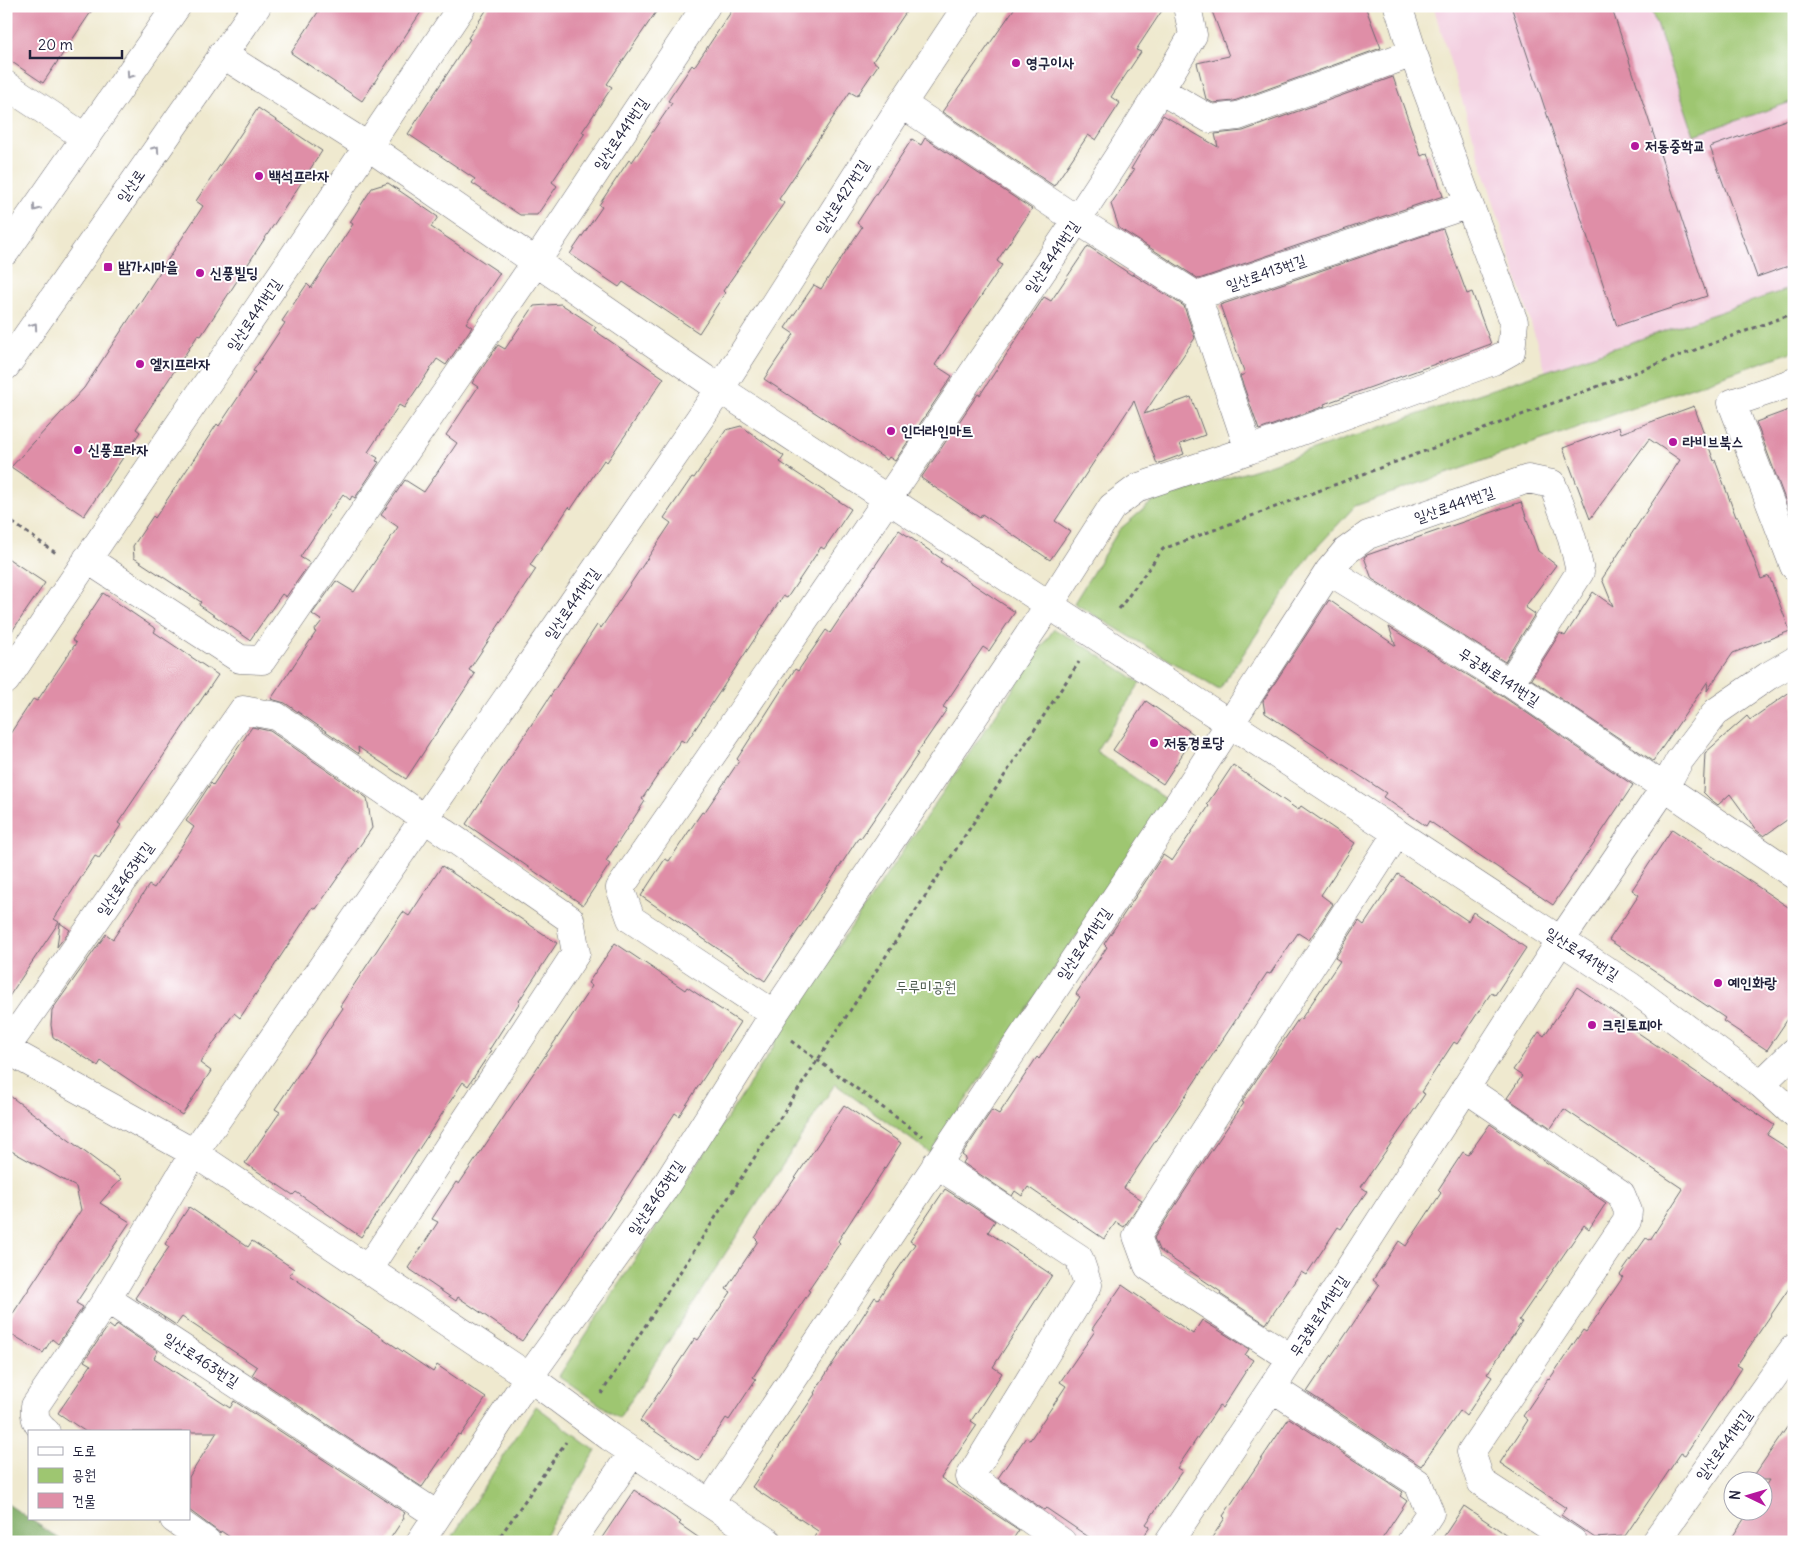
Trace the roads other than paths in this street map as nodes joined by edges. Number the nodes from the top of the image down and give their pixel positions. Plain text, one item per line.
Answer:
1 (177, 6) edge
2 (257, 6) edge
3 (462, 6) edge
4 (706, 6) edge
5 (967, 6) edge
6 (1187, 6) edge
7 (1398, 6) edge
8 (1413, 53) junction
9 (222, 54) junction
10 (6, 86) edge
11 (1160, 90) junction
12 (902, 104) junction
13 (86, 138) junction
14 (369, 146) junction
15 (1469, 204) junction
16 (1077, 220) junction
17 (6, 251) edge
18 (536, 262) junction
19 (1197, 296) junction
20 (6, 366) edge
21 (1794, 382) edge
22 (720, 389) junction
23 (1249, 450) junction
24 (889, 499) junction
25 (87, 558) junction
26 (1794, 566) edge
27 (1329, 571) junction
28 (1048, 604) junction
29 (1794, 661) edge
30 (6, 680) edge
31 (1510, 683) junction
32 (1230, 724) junction
33 (1665, 787) junction
34 (424, 818) junction
35 (1397, 833) junction
36 (1789, 863) edge
37 (1561, 940) junction
38 (774, 1014) junction
39 (6, 1049) edge
40 (1794, 1052) edge
41 (1761, 1084) junction
42 (1465, 1088) junction
43 (1794, 1114) edge
44 (194, 1153) junction
45 (936, 1164) junction
46 (368, 1269) junction
47 (107, 1299) junction
48 (1794, 1348) edge
49 (1291, 1358) junction
50 (528, 1376) junction
51 (1272, 1388) junction
52 (40, 1424) edge
53 (633, 1452) junction
54 (710, 1502) junction
55 (437, 1515) junction
56 (175, 1520) edge
57 (207, 1542) edge
58 (420, 1542) edge
59 (571, 1542) edge
60 (768, 1542) edge
61 (1062, 1542) edge
62 (1169, 1542) edge
63 (1411, 1542) edge
64 (1573, 1542) edge
65 (1655, 1542) edge

1 -> 13 street
2 - 9 street, 일산로
3 - 14 street, 일산로441번길
4 - 18 street, 일산로441번길
5 - 12 street, 일산로427번길
6 - 11 street, 일산로441번길
7 - 8 street
8 - 11 street
8 - 15 street
9 - 14 street, 일산로441번길
20 -> 9 street, 일산로
10 - 13 street
11 - 16 street, 일산로441번길
12 - 16 street
12 - 22 street, 일산로427번길
13 -> 17 street
14 - 18 street, 일산로441번길
14 - 25 street, 일산로441번길
15 - 19 street, 일산로413번길
15 - 23 street
16 - 19 street
16 - 24 street, 일산로441번길
18 - 22 street, 일산로441번길
18 - 25 street, 일산로441번길
19 - 23 street
21 - 26 street
22 - 24 street, 일산로441번길
22 - 34 street, 일산로441번길
23 - 28 street
24 - 28 street, 일산로441번길
24 - 38 street, 일산로441번길
25 - 30 street
27 - 31 street, 무궁화로141번길
27 - 31 street, 일산로441번길
27 - 32 street, 일산로441번길
28 - 32 street, 일산로441번길
28 - 38 street
29 - 33 street, 무궁화로141번길
31 - 33 street, 무궁화로141번길
32 - 35 street, 일산로441번길
32 - 45 street, 일산로441번길
33 - 36 street, 무궁화로141번길
33 - 37 street, 무궁화로141번길
34 - 39 street, 일산로463번길
34 - 44 street
34 - 46 street
35 - 37 street, 일산로441번길
35 - 49 street
37 - 41 street, 일산로441번길
37 - 42 street, 무궁화로141번길
38 - 50 street, 일산로463번길
39 - 44 street, 일산로463번길
40 - 41 street
41 - 43 street, 일산로441번길
42 - 49 street, 무궁화로141번길
42 - 64 street
44 - 46 street, 일산로463번길
44 - 47 street
45 - 54 street
45 - 61 street
46 - 50 street, 일산로463번길
47 - 52 street
47 - 55 street, 일산로463번길
48 - 65 street, 일산로441번길
49 - 51 street, 무궁화로141번길
50 - 53 street, 일산로463번길
50 - 55 street, 일산로463번길
51 - 62 street, 무궁화로141번길
51 - 63 street
53 - 54 street, 일산로463번길
53 - 59 street
54 - 60 street, 일산로463번길
55 - 58 street, 일산로463번길
56 - 57 street

